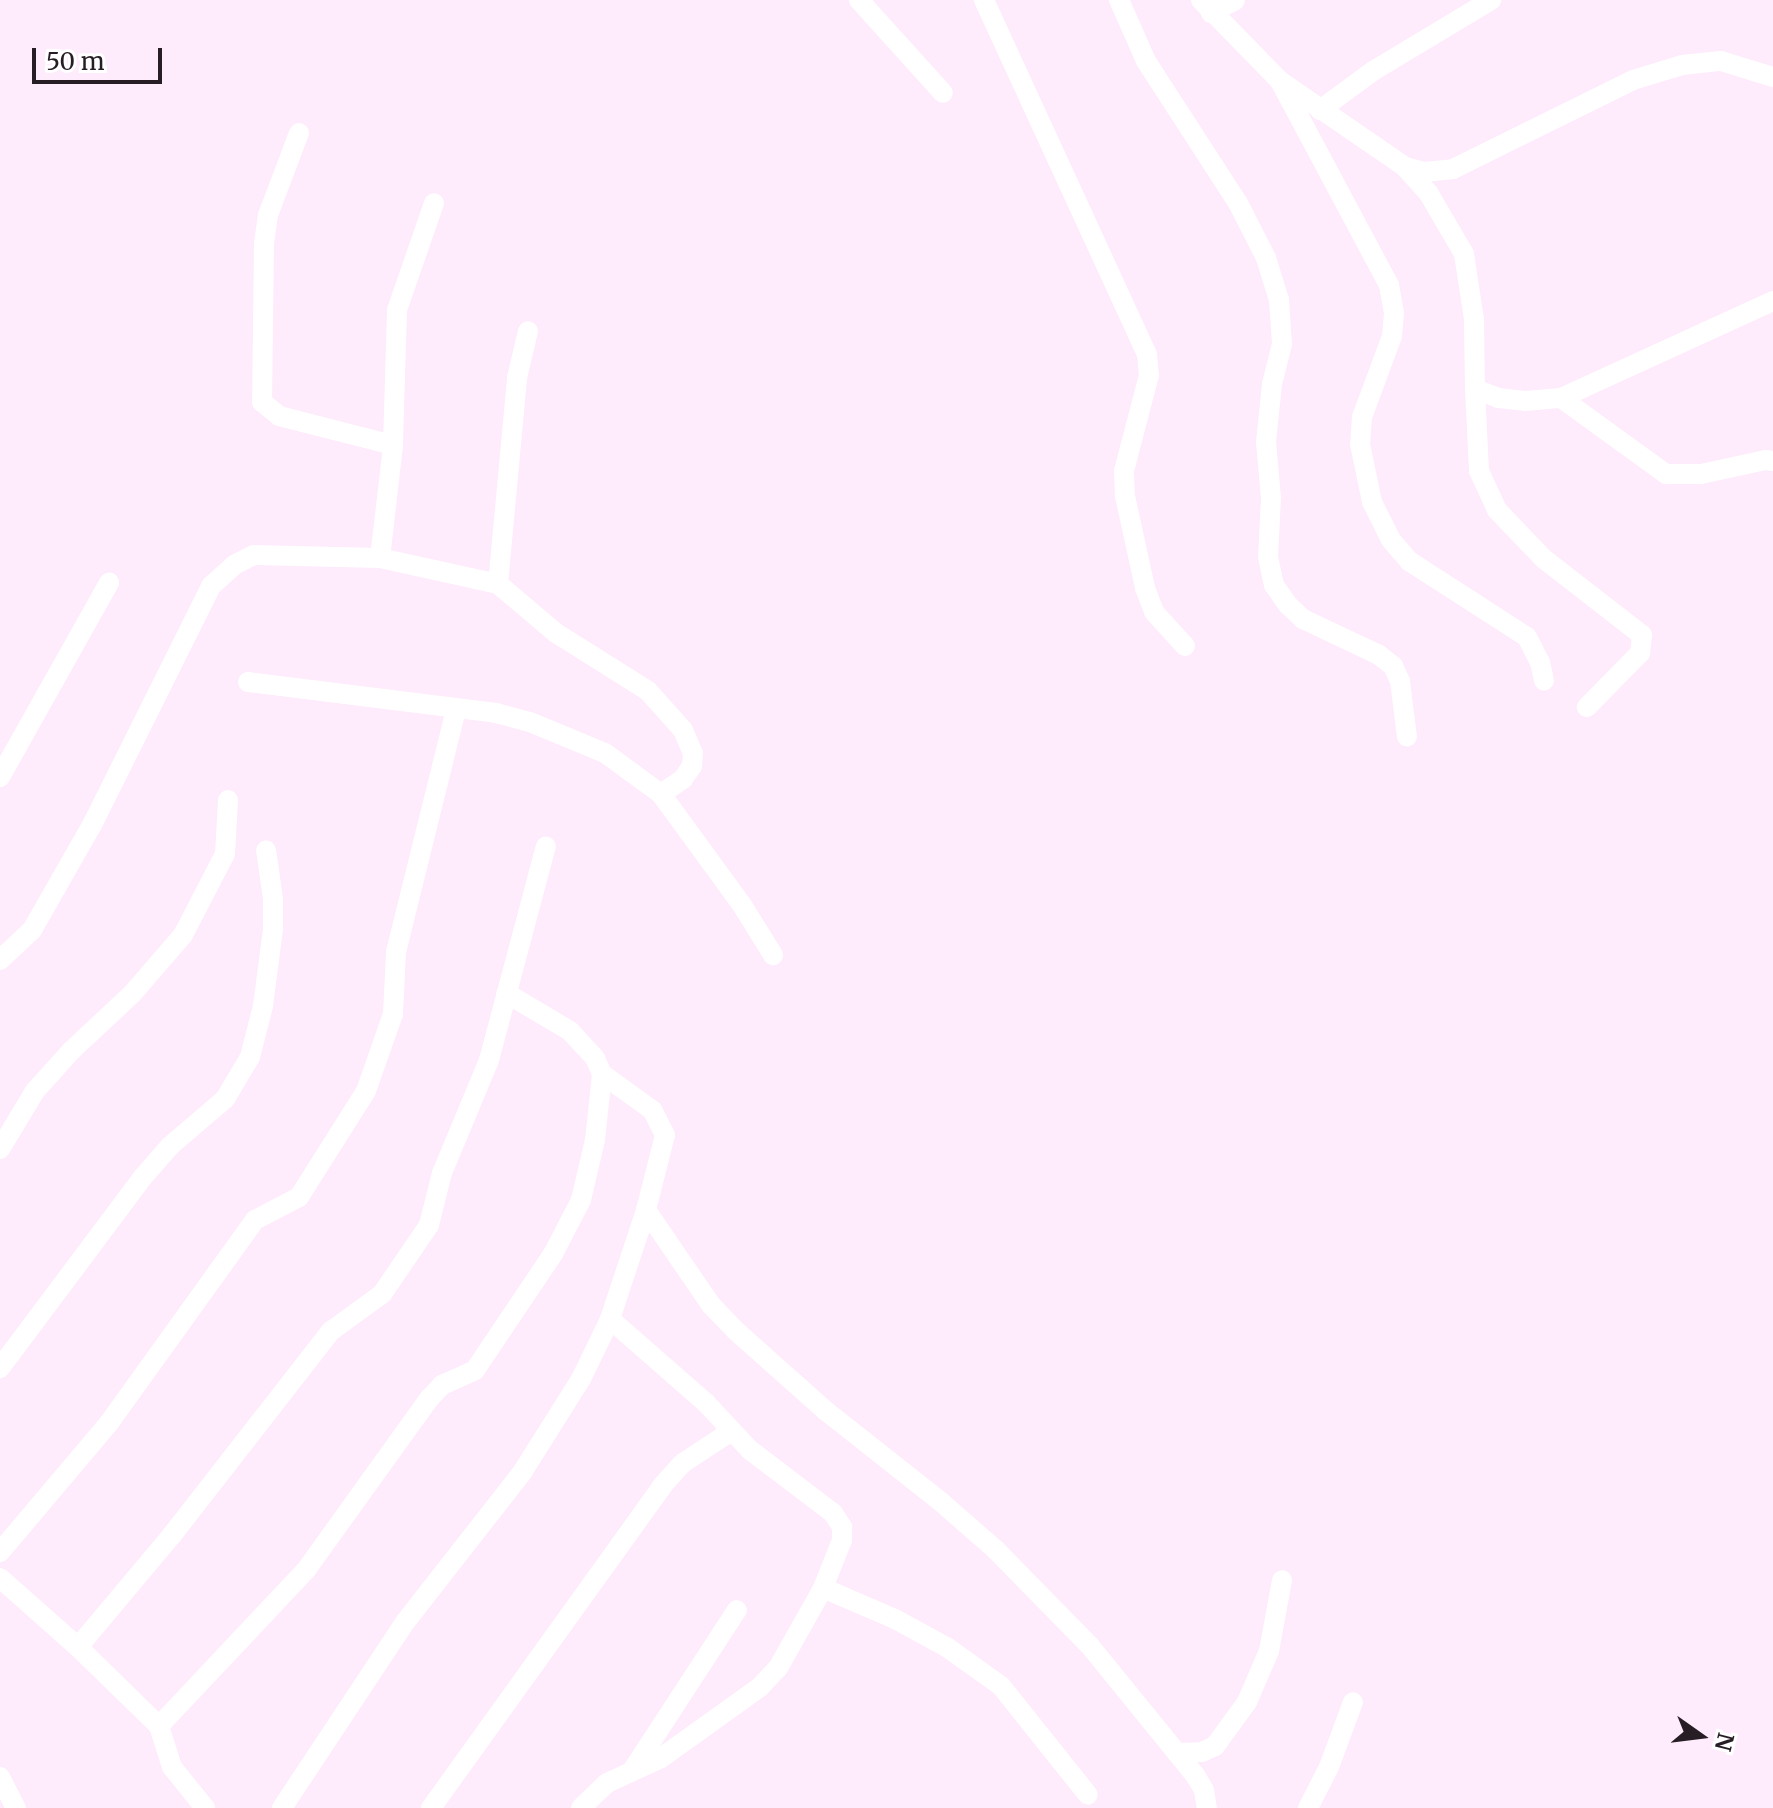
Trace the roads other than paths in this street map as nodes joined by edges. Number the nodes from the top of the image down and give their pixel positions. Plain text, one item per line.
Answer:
1 (859, 0) edge
2 (984, 0) edge
3 (1119, 0) edge
4 (1235, 0) edge
5 (1491, 0) edge
6 (1206, 6) edge
7 (1773, 76) edge
8 (1280, 81) junction
9 (943, 93) dead end
10 (1320, 110) junction
11 (299, 133) dead end
12 (1405, 167) junction
13 (434, 203) dead end
14 (1773, 301) edge
15 (528, 331) dead end
16 (1475, 389) junction
17 (1561, 398) junction
18 (393, 445) junction
19 (1773, 461) edge
20 (380, 558) junction
21 (109, 583) dead end
22 (498, 584) junction
23 (1185, 646) dead end
24 (1544, 681) dead end
25 (248, 682) dead end
26 (1587, 707) dead end
27 (456, 709) junction
28 (1407, 737) dead end
29 (0, 777) edge
30 (661, 794) junction
31 (228, 800) dead end
32 (546, 846) dead end
33 (266, 850) dead end
34 (773, 955) dead end
35 (0, 960) edge
36 (506, 993) junction
37 (602, 1074) junction
38 (0, 1149) edge
39 (646, 1210) junction
40 (610, 1319) junction
41 (0, 1368) edge
42 (730, 1432) junction
43 (0, 1552) edge
44 (0, 1578) edge
45 (1282, 1580) dead end
46 (823, 1588) junction
47 (737, 1610) dead end
48 (78, 1647) junction
49 (1353, 1702) dead end
50 (159, 1726) junction
51 (1177, 1753) junction
52 (632, 1771) junction
53 (0, 1777) edge
54 (1088, 1795) dead end
55 (16, 1808) edge
56 (205, 1808) edge
57 (282, 1808) edge
58 (431, 1808) edge
59 (581, 1808) edge
60 (1207, 1808) edge
61 (1308, 1808) edge

1 - 9 street
2 - 23 street
3 - 28 street
4 - 6 street
5 - 10 street
6 - 8 street
7 - 12 street
8 - 10 street
8 - 24 street
10 - 12 street
11 - 18 street
12 - 16 street
13 - 18 street
14 - 17 street
15 - 22 street
16 - 17 street
16 - 26 street
17 - 19 street
18 - 20 street
20 - 22 street
20 - 35 street
21 - 29 street
22 - 30 street
25 - 27 street
27 - 30 street
27 - 43 street
30 - 34 street
31 - 38 street
32 - 36 street
33 - 41 street
36 - 37 street
36 - 48 street
37 - 39 street
37 - 50 street
39 - 40 street
39 - 51 street
40 - 42 street
40 - 57 street
42 - 46 street
42 - 58 street
44 - 48 street
45 - 51 street
46 - 52 street
46 - 54 street
47 - 52 street
48 - 50 street
49 - 61 street
50 - 56 street
51 - 60 street
52 - 59 street
53 - 55 street

